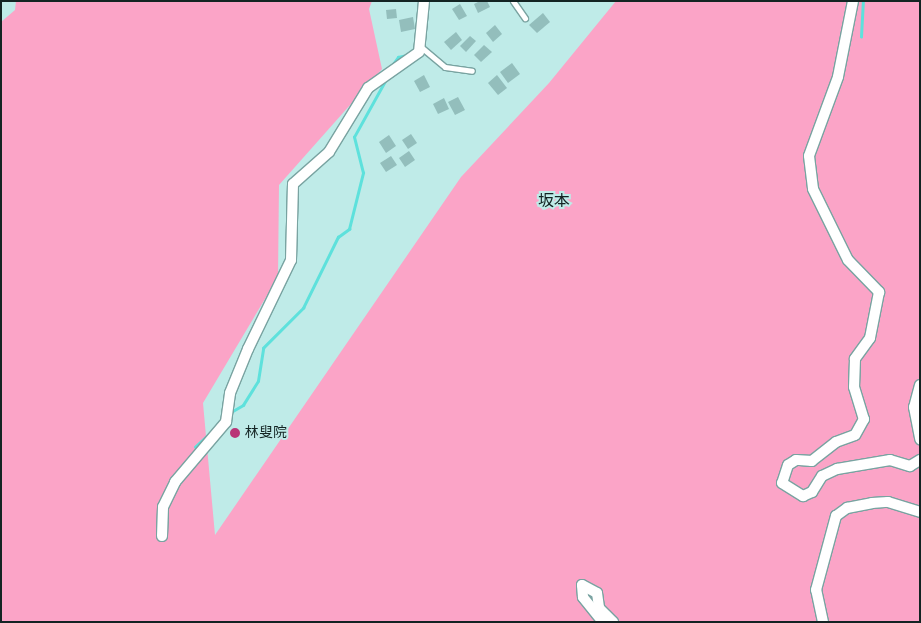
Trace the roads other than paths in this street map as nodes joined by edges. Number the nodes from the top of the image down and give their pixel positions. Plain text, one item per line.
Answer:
1 (424, 1) edge
2 (514, 1) edge
3 (853, 1) edge
4 (525, 18) dead end
5 (421, 47) junction
6 (472, 71) dead end
7 (920, 385) edge
8 (920, 440) edge
9 (920, 460) edge
10 (920, 512) edge
11 (162, 536) dead end
12 (604, 622) edge
13 (613, 622) edge
14 (823, 622) edge

1 - 5 street
2 - 4 lane
3 - 9 street
5 - 6 lane
5 - 11 street
7 - 8 street
10 - 14 street
12 - 13 street

